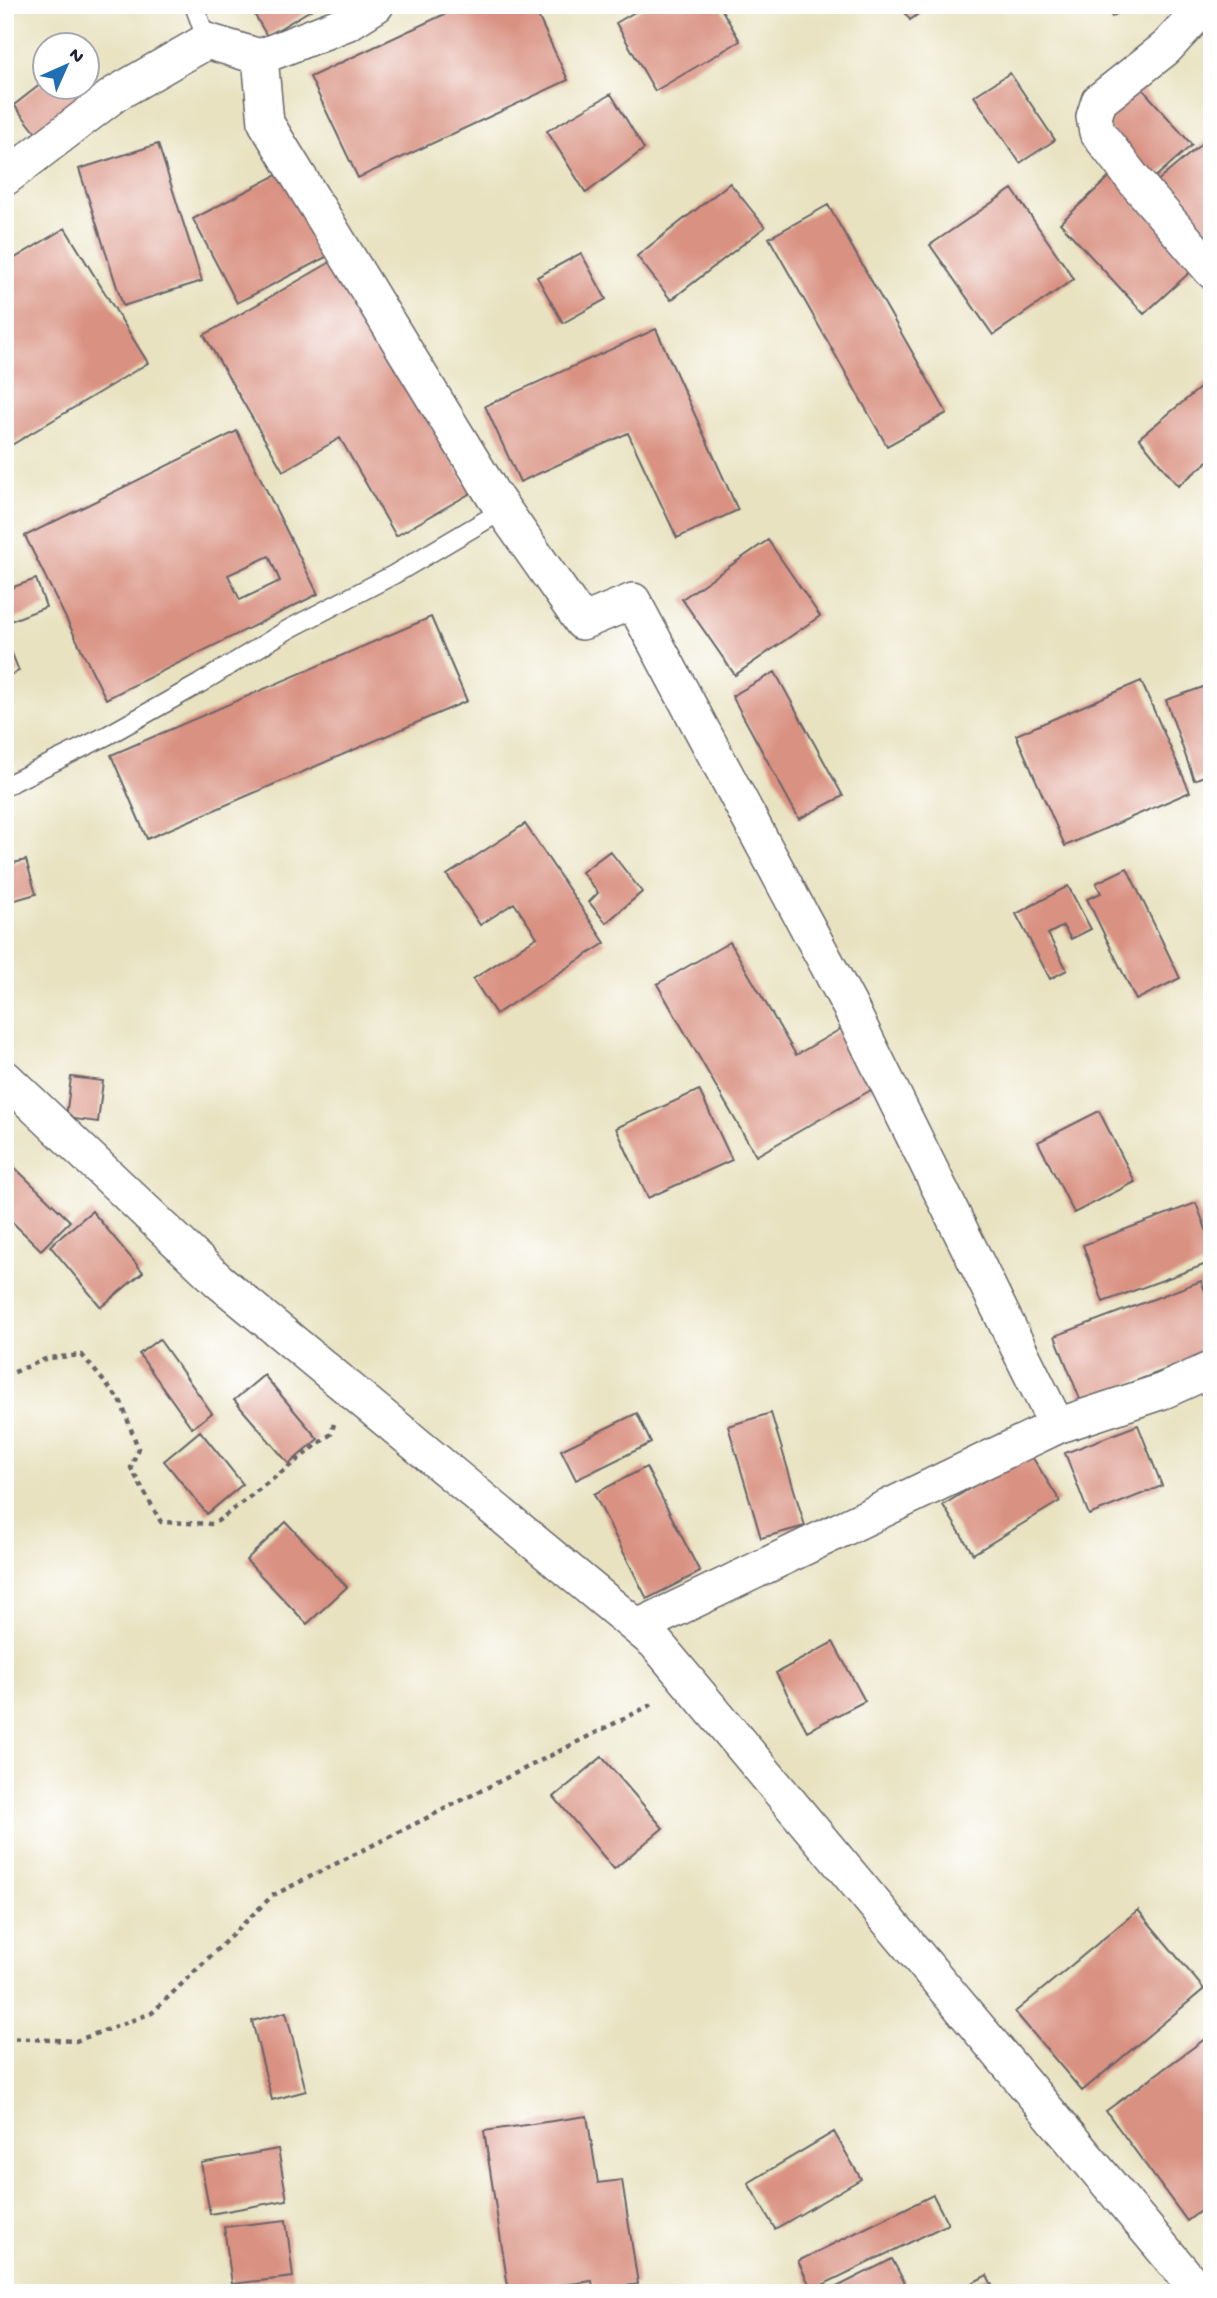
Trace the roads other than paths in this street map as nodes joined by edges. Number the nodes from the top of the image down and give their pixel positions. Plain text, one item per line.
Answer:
1 (194, 5) edge
2 (376, 5) edge
3 (1203, 7) edge
4 (208, 41) junction
5 (260, 57) junction
6 (5, 178) edge
7 (1212, 271) edge
8 (503, 510) junction
9 (5, 786) edge
10 (5, 1078) edge
11 (1212, 1369) edge
12 (1057, 1426) junction
13 (638, 1627) junction
14 (1200, 2293) edge

1 - 4 lane
2 - 5 street
3 - 7 street
4 - 5 street
4 - 6 street
5 - 8 street
8 - 9 lane
8 - 12 street
10 - 13 street
11 - 12 street
12 - 13 street
13 - 14 street

